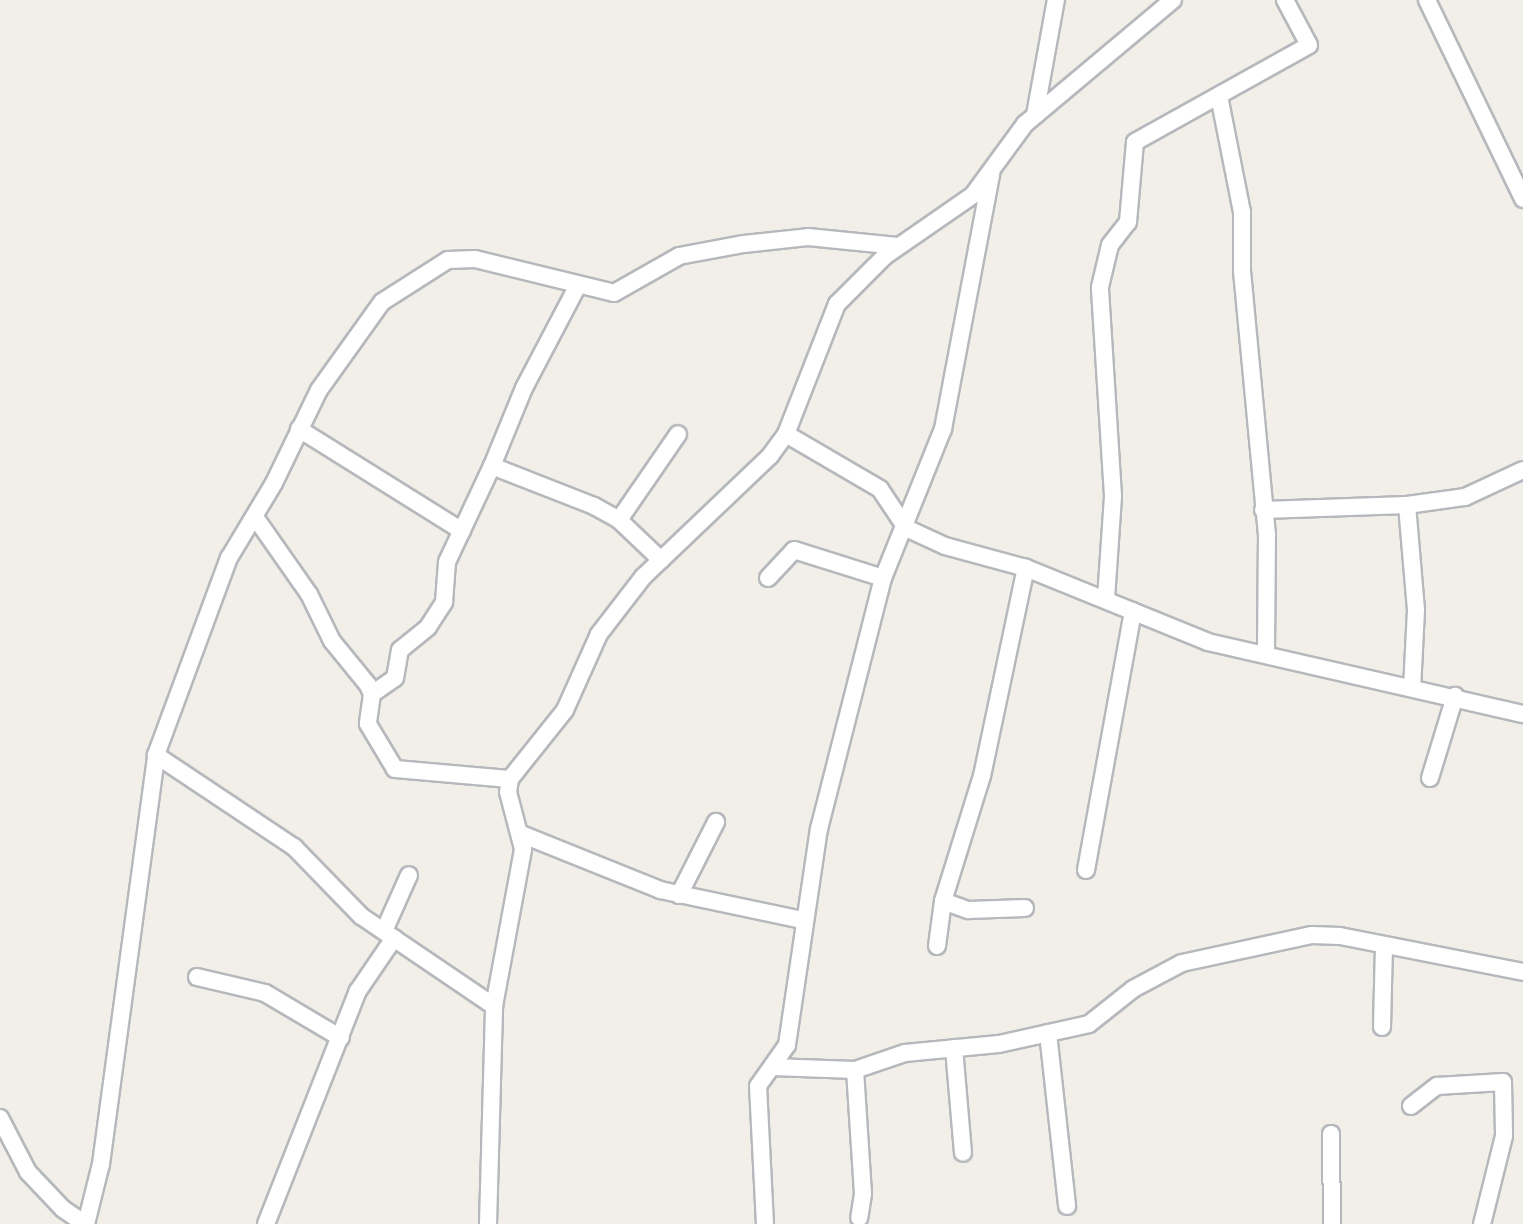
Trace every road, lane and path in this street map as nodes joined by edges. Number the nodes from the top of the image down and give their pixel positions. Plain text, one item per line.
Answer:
1 (1056, 0) edge
2 (1173, 0) edge
3 (1285, 0) edge
4 (1427, 0) edge
5 (1219, 96) junction
6 (1035, 115) junction
7 (991, 174) junction
8 (1523, 199) edge
9 (898, 246) junction
10 (578, 285) junction
11 (299, 429) junction
12 (678, 434) dead end
13 (786, 434) junction
14 (492, 466) junction
15 (1523, 470) edge
16 (1407, 505) junction
17 (1263, 510) junction
18 (255, 517) junction
19 (619, 520) junction
20 (906, 528) junction
21 (462, 531) junction
22 (661, 560) junction
23 (1026, 568) junction
24 (768, 578) dead end
25 (883, 578) junction
26 (1106, 599) junction
27 (1133, 611) junction
28 (1266, 654) junction
29 (1412, 688) junction
30 (372, 694) junction
31 (1455, 696) junction
32 (1523, 714) edge
33 (156, 755) junction
34 (1430, 778) dead end
35 (510, 779) junction
36 (716, 822) dead end
37 (521, 834) junction
38 (1086, 870) dead end
39 (409, 875) dead end
40 (679, 895) junction
41 (943, 901) junction
42 (1025, 908) dead end
43 (802, 920) junction
44 (389, 934) junction
45 (937, 946) dead end
46 (1384, 946) junction
47 (1523, 972) edge
48 (197, 977) dead end
49 (494, 1006) junction
50 (1382, 1027) dead end
51 (1048, 1033) junction
52 (341, 1038) junction
53 (954, 1048) junction
54 (772, 1067) junction
55 (855, 1070) junction
56 (1411, 1106) dead end
57 (0, 1118) edge
58 (1331, 1134) dead end
59 (963, 1153) dead end
60 (1067, 1206) dead end
61 (859, 1218) dead end
62 (86, 1224) edge
63 (266, 1224) edge
64 (488, 1224) edge
65 (765, 1224) edge
66 (1332, 1224) edge
67 (1482, 1224) edge

1 - 6 street
2 - 6 street
3 - 5 street
4 - 8 street
5 - 17 street
5 - 26 street
6 - 7 street
7 - 9 street
7 - 20 street
9 - 10 street
9 - 13 street
10 - 11 street
10 - 14 street
11 - 18 street
11 - 21 street
12 - 19 street
13 - 20 street
13 - 22 street
14 - 19 street
14 - 21 street
15 - 16 street
16 - 17 street
16 - 29 street
17 - 28 street
18 - 30 street
18 - 33 street
19 - 22 street
20 - 23 street
20 - 25 street
21 - 30 street
22 - 35 street
23 - 26 street
23 - 41 street
24 - 25 street
25 - 43 street
26 - 27 street
27 - 28 street
27 - 38 street
28 - 29 street
29 - 31 street
30 - 35 street
31 - 32 street
31 - 34 street
33 - 44 street
33 - 62 street
35 - 37 street
36 - 40 street
37 - 40 street
37 - 49 street
39 - 44 street
40 - 43 street
41 - 42 street
41 - 45 street
43 - 54 street
44 - 49 street
44 - 52 street
46 - 47 street
46 - 50 street
46 - 51 street
48 - 52 street
49 - 64 street
51 - 53 street
51 - 60 street
52 - 63 street
53 - 55 street
53 - 59 street
54 - 55 street
54 - 65 street
55 - 61 street
56 - 67 street
57 - 62 street
58 - 66 street

